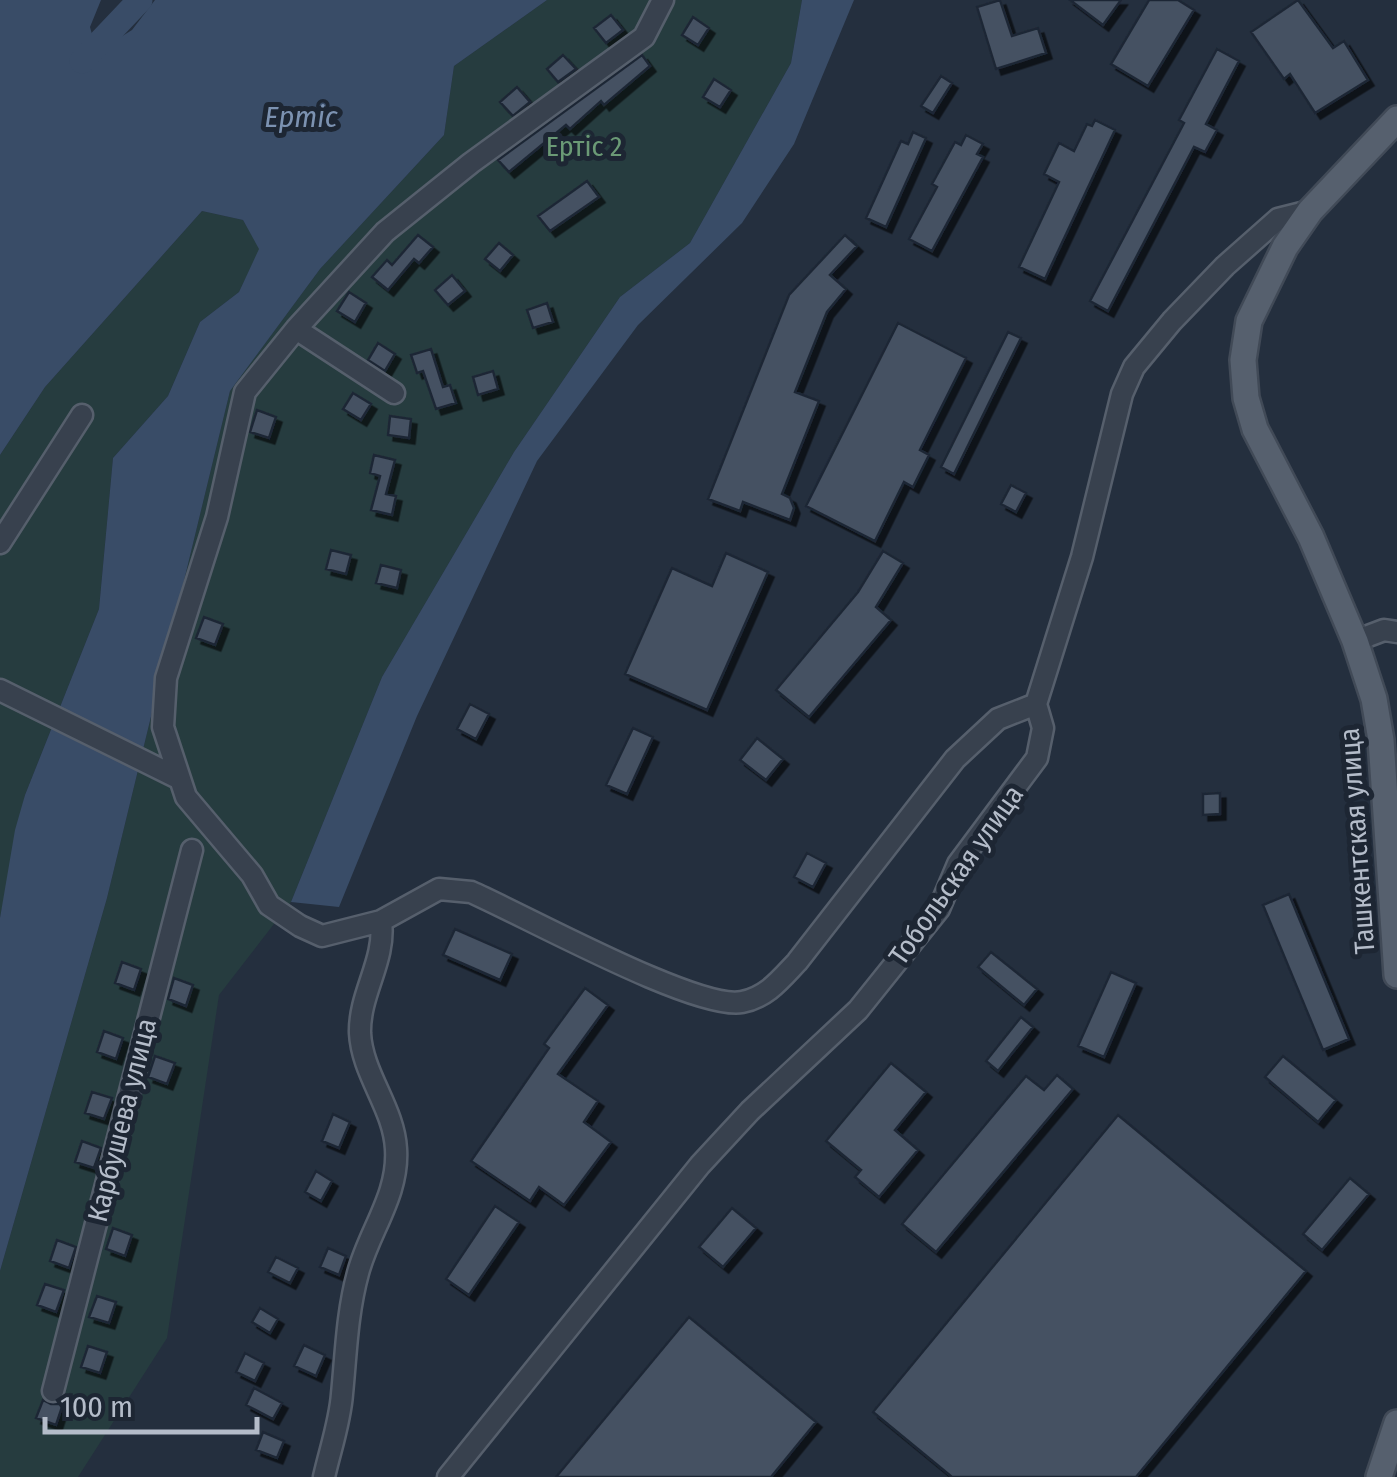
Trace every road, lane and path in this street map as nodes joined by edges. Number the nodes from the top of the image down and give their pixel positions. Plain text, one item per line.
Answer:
1 (663, 0) edge
2 (1397, 118) edge
3 (1310, 211) junction
4 (296, 328) junction
5 (394, 393) dead end
6 (82, 415) dead end
7 (0, 543) edge
8 (1397, 632) edge
9 (1355, 642) junction
10 (0, 690) edge
11 (1036, 704) junction
12 (178, 778) junction
13 (192, 850) dead end
14 (382, 921) junction
15 (1397, 975) edge
16 (53, 1391) dead end
17 (1397, 1423) edge
18 (324, 1477) edge
19 (448, 1477) edge
20 (1379, 1477) edge

1 - 4 street
2 - 3 main road, Ташкентская улица
3 - 9 main road, Ташкентская улица
3 - 11 street, Тобольская улица
4 - 5 street
4 - 12 street
6 - 7 street
8 - 9 street
9 - 15 main road, Ташкентская улица
10 - 12 street
11 - 14 street
11 - 19 street, Тобольская улица
12 - 14 street
13 - 16 street, Карбушева улица
14 - 18 street
17 - 20 main road

